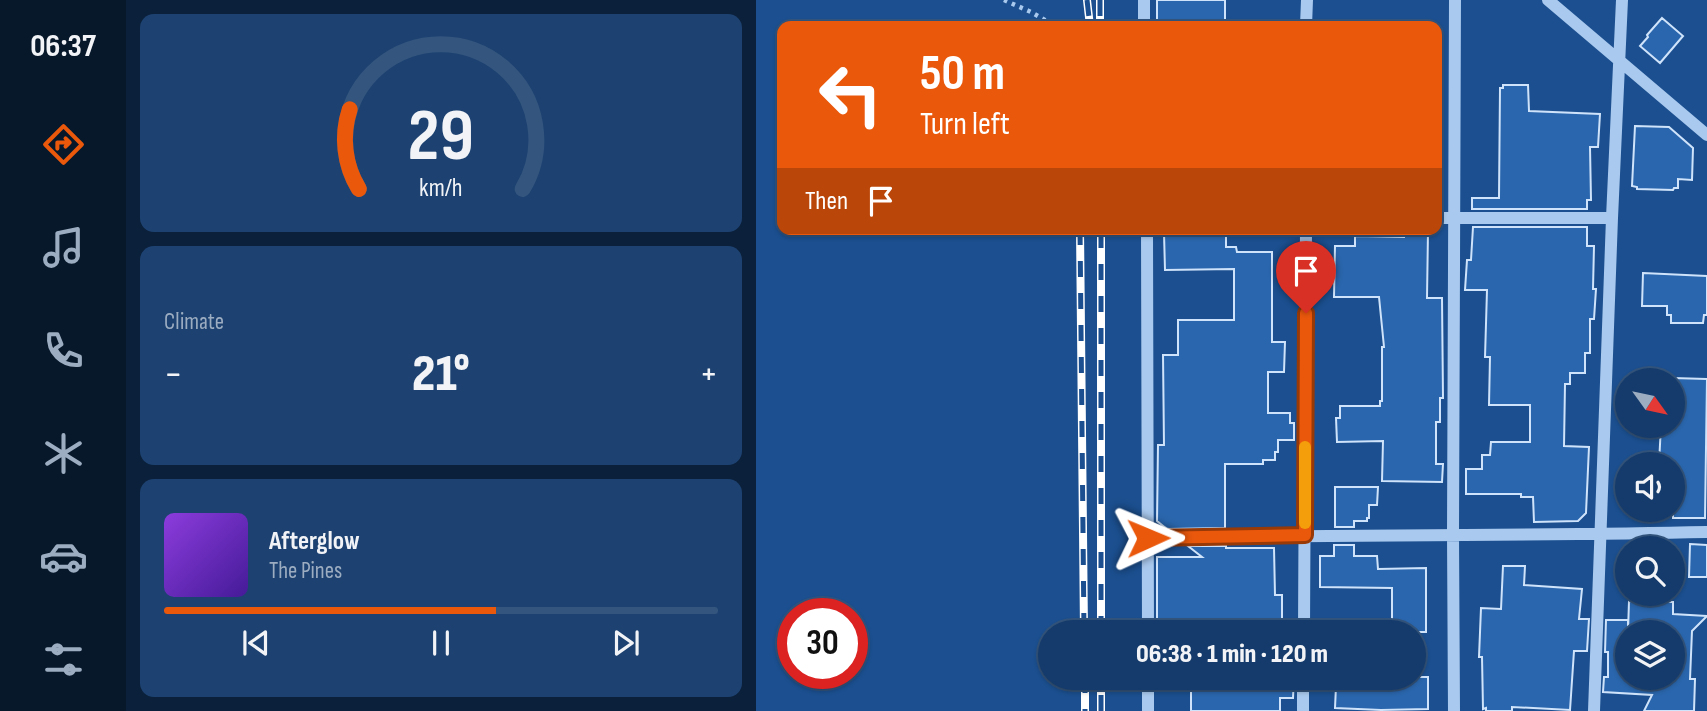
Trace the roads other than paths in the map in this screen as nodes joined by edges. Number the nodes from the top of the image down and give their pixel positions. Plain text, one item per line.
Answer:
1 (1144, 0) edge
2 (1307, 0) edge
3 (1455, 0) edge
4 (1548, 0) edge
5 (1622, 0) edge
6 (1144, 21) edge
7 (1306, 21) edge
8 (1619, 59) junction
9 (1707, 135) edge
10 (1454, 217) junction
11 (1442, 218) edge
12 (1612, 218) junction
13 (1147, 235) edge
14 (1306, 235) edge
15 (1707, 533) edge
16 (1305, 535) junction
17 (1453, 535) junction
18 (1600, 535) junction
19 (1148, 538) junction
20 (1148, 620) edge
21 (1304, 620) edge
22 (1148, 690) edge
23 (1303, 690) edge
24 (1148, 711) edge
25 (1303, 711) edge
26 (1454, 711) edge
27 (1594, 711) edge

1 - 6 street
2 - 7 street
3 - 10 street
4 - 8 street
5 - 8 street
8 - 9 street
8 - 12 street
10 - 11 street
10 - 12 street
10 - 17 street
12 - 18 street
13 - 19 street
14 - 16 street
15 - 18 street
16 - 17 street
16 - 19 street
16 - 21 street
17 - 18 street
17 - 26 street
18 - 27 street
19 - 20 street
22 - 24 street
23 - 25 street

